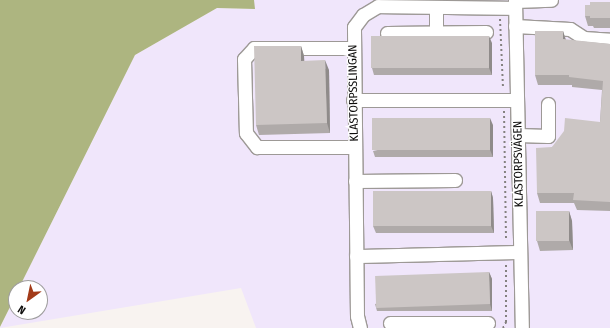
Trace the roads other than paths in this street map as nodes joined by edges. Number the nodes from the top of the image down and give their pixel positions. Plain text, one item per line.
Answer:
1 (551, 0) edge
2 (515, 3) edge
3 (436, 7) junction
4 (515, 26) junction
5 (486, 32) dead end
6 (387, 33) dead end
7 (436, 33) junction
8 (610, 40) edge
9 (353, 48) junction
10 (353, 100) junction
11 (517, 100) junction
12 (548, 104) dead end
13 (518, 135) junction
14 (354, 147) junction
15 (455, 180) dead end
16 (355, 181) junction
17 (520, 252) junction
18 (356, 256) junction
19 (390, 323) dead end
20 (488, 323) dead end
21 (439, 325) edge
22 (360, 328) edge
23 (522, 328) edge

1 - 2 street, KLASTORPSSLINGAN
2 - 3 street, KLASTORPSSLINGAN
2 - 4 street, KLASTORPSVÄGEN
3 - 7 street
3 - 9 street, KLASTORPSSLINGAN
4 - 8 street
4 - 11 street, KLASTORPSVÄGEN
5 - 7 street
6 - 7 street
9 - 10 street, KLASTORPSSLINGAN
9 - 14 street
10 - 11 street
10 - 14 street, KLASTORPSSLINGAN
11 - 13 street, KLASTORPSVÄGEN
12 - 13 street
13 - 17 street, KLASTORPSVÄGEN
14 - 16 street, KLASTORPSSLINGAN
15 - 16 street
16 - 18 street, KLASTORPSSLINGAN
17 - 18 street
17 - 23 street, KLASTORPSVÄGEN
18 - 22 street, KLASTORPSSLINGAN
19 - 21 street
20 - 21 street

